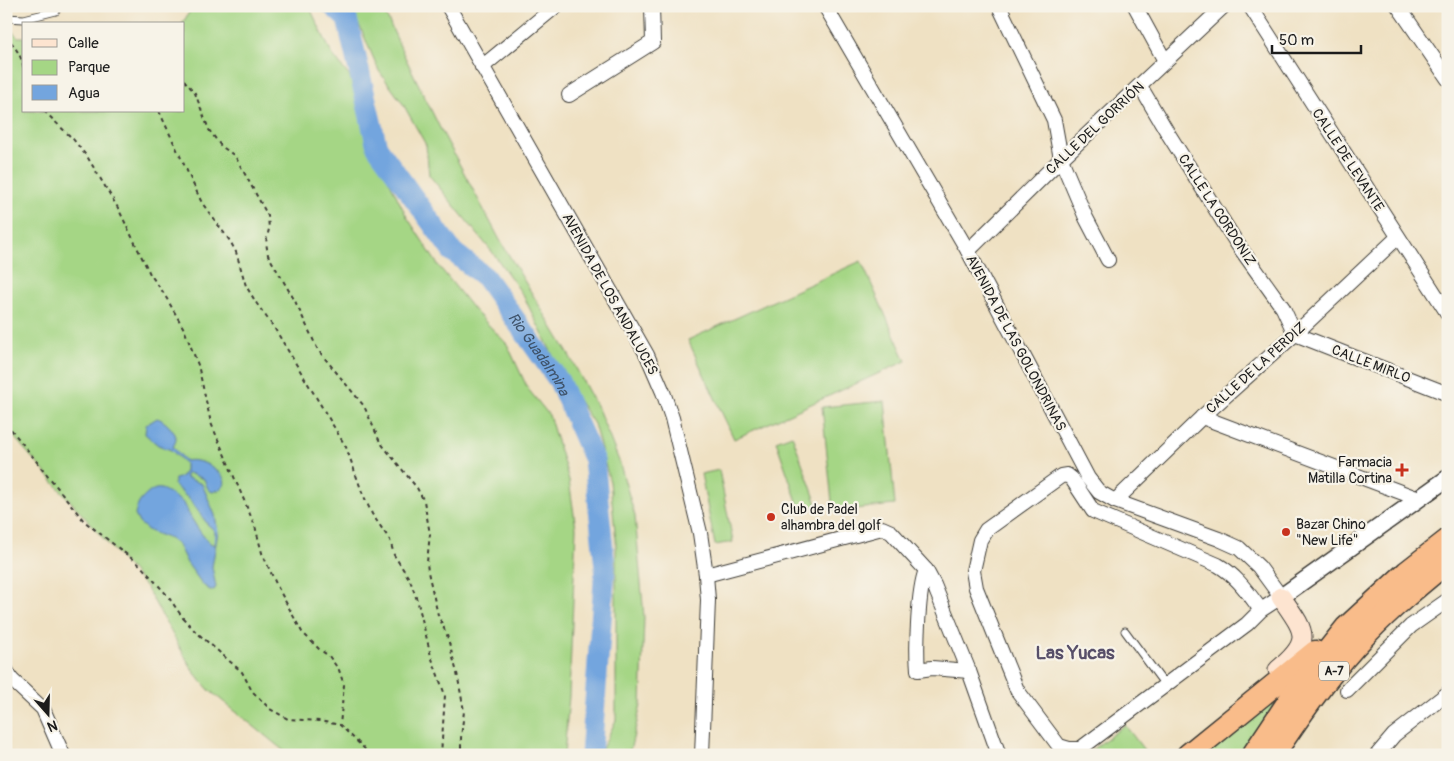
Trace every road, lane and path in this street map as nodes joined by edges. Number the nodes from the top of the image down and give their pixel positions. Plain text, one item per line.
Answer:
1 (448, 6) edge
2 (556, 6) edge
3 (652, 6) edge
4 (825, 6) edge
5 (998, 6) edge
6 (1135, 6) edge
7 (1224, 6) edge
8 (1250, 6) edge
9 (1398, 6) edge
10 (56, 11) dead end
11 (6, 18) edge
12 (6, 36) edge
13 (1165, 61) junction
14 (22, 65) edge
15 (482, 67) junction
16 (1448, 79) edge
17 (185, 81) edge
18 (1140, 86) junction
19 (569, 94) dead end
20 (45, 112) edge
21 (159, 112) edge
22 (1061, 159) junction
23 (1398, 237) junction
24 (968, 251) junction
25 (1108, 260) dead end
26 (1448, 314) edge
27 (1295, 334) junction
28 (1448, 394) edge
29 (1202, 417) junction
30 (6, 423) edge
31 (1448, 478) edge
32 (1419, 499) junction
33 (1115, 501) junction
34 (1448, 540) edge
35 (1448, 561) edge
36 (926, 570) junction
37 (1448, 574) edge
38 (706, 576) junction
39 (1406, 596) junction
40 (1281, 597) junction
41 (1448, 600) edge
42 (1261, 610) junction
43 (1346, 628) junction
44 (1125, 631) dead end
45 (6, 670) edge
46 (969, 670) junction
47 (1165, 685) junction
48 (1347, 690) dead end
49 (1448, 693) edge
50 (340, 725) junction
51 (63, 755) edge
52 (371, 755) edge
53 (441, 755) edge
54 (461, 755) edge
55 (702, 755) edge
56 (999, 755) edge
57 (1174, 755) edge
58 (1188, 755) edge
59 (1253, 755) edge
60 (1273, 755) edge
61 (1377, 755) edge

1 - 15 street, AVENIDA DE LOS ANDALUCES
2 - 15 street
3 - 19 street
4 - 24 street, AVENIDA DE LAS GOLONDRINAS
5 - 22 street
6 - 13 street
7 - 13 street, CALLE DEL GORRIÓN
8 - 23 street, CALLE DE LEVANTE
9 - 16 street
10 - 11 lane
12 - 14 path
13 - 18 street, CALLE DEL GORRIÓN
15 - 38 street, AVENIDA DE LOS ANDALUCES
17 - 54 path
18 - 22 street, CALLE DEL GORRIÓN
18 - 27 street, CALLE LA CORDONIZ
20 - 50 path
21 - 53 path
22 - 24 street, CALLE DEL GORRIÓN
22 - 25 street
23 - 26 street, CALLE DE LEVANTE
23 - 27 street, CALLE DE LA PERDIZ
24 - 33 street, AVENIDA DE LAS GOLONDRINAS
27 - 28 street, CALLE MIRLO
27 - 29 street, CALLE DE LA PERDIZ
29 - 32 street
29 - 33 street, CALLE DE LA PERDIZ
30 - 50 path
31 - 32 street
32 - 40 street
33 - 40 street, AVENIDA DE LAS GOLONDRINAS
34 - 43 highway, A-7
35 - 39 highway, A-7
36 - 38 street
36 - 46 street
36 - 46 street
37 - 39 highway
38 - 55 street, AVENIDA DE LOS ANDALUCES
39 - 60 highway, A-7
40 - 42 street
40 - 57 main road
41 - 48 street
42 - 47 street
42 - 47 street
43 - 58 highway
43 - 59 highway, A-7
44 - 47 lane
45 - 51 street
46 - 56 street
49 - 61 street
50 - 52 path

